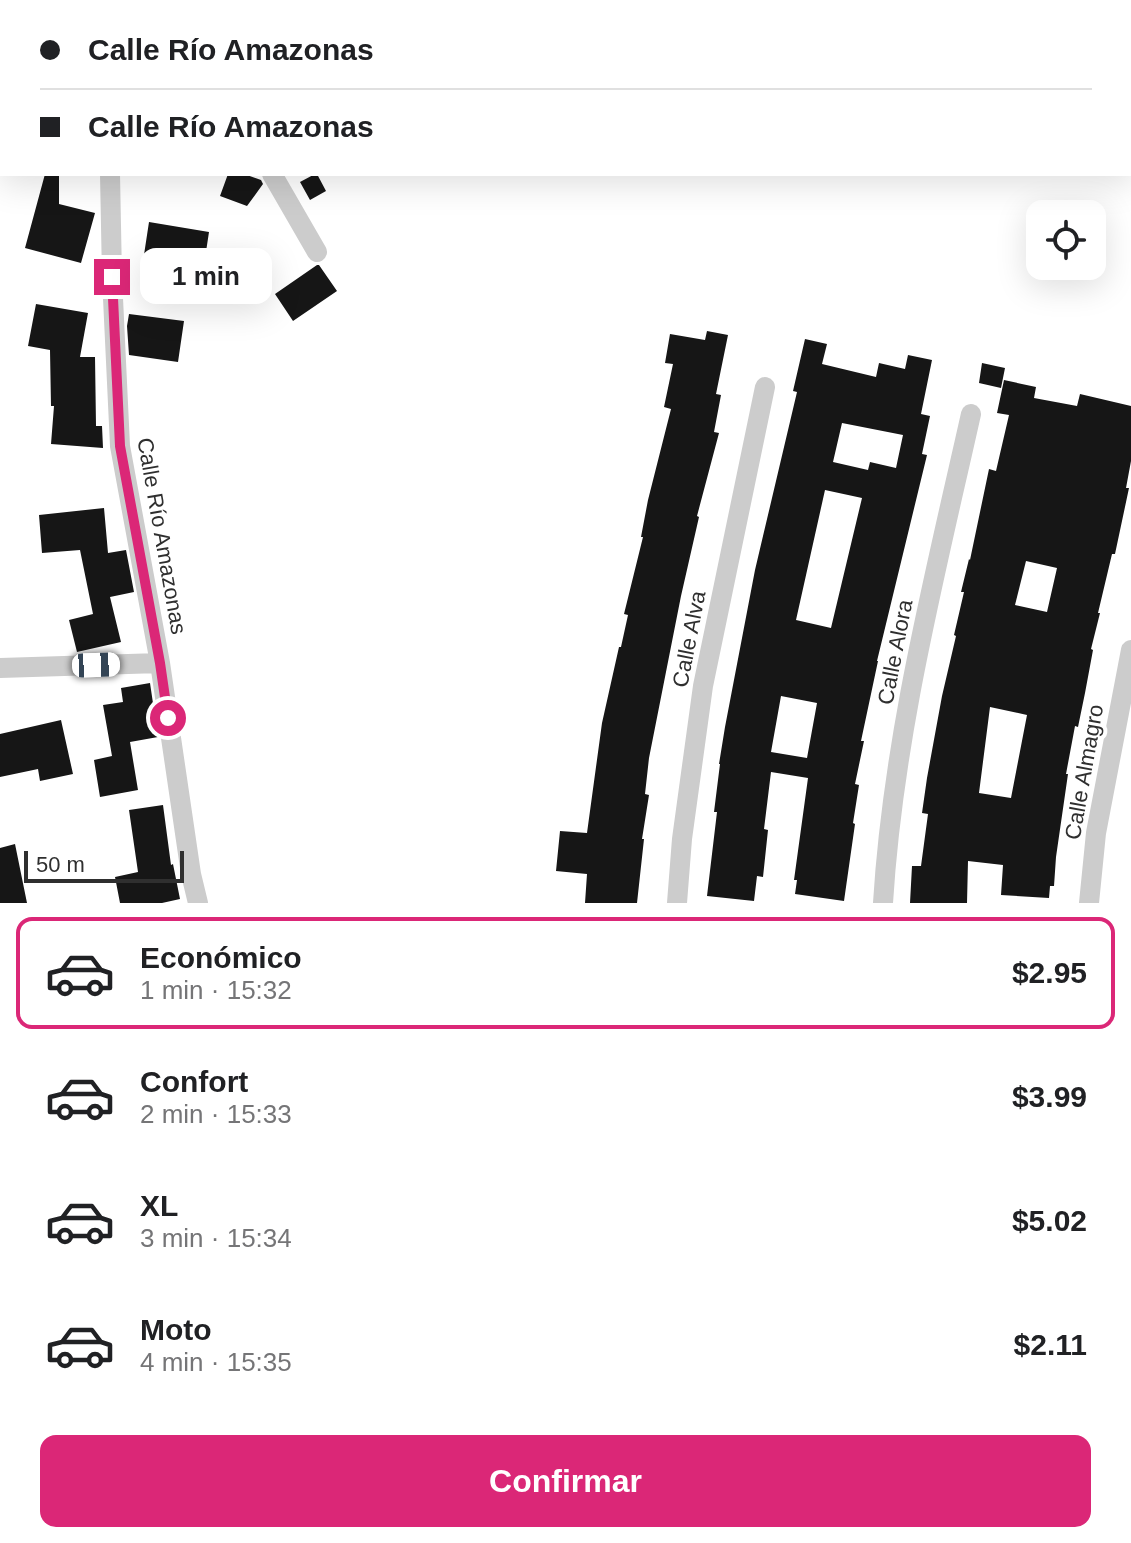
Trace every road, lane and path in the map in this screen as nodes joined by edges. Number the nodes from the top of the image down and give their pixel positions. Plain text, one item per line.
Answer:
1 (110, 176) edge
2 (273, 176) edge
3 (317, 252) dead end
4 (765, 387) dead end
5 (971, 414) dead end
6 (1131, 650) edge
7 (160, 663) junction
8 (0, 668) edge
9 (198, 903) edge
10 (677, 903) edge
11 (883, 903) edge
12 (1089, 903) edge

1 - 7 street, Calle Río Amazonas
2 - 3 street
4 - 10 street, Calle Alva
5 - 11 street, Calle Alora
6 - 12 street, Calle Almagro
7 - 8 street
7 - 9 street, Calle Río Amazonas

